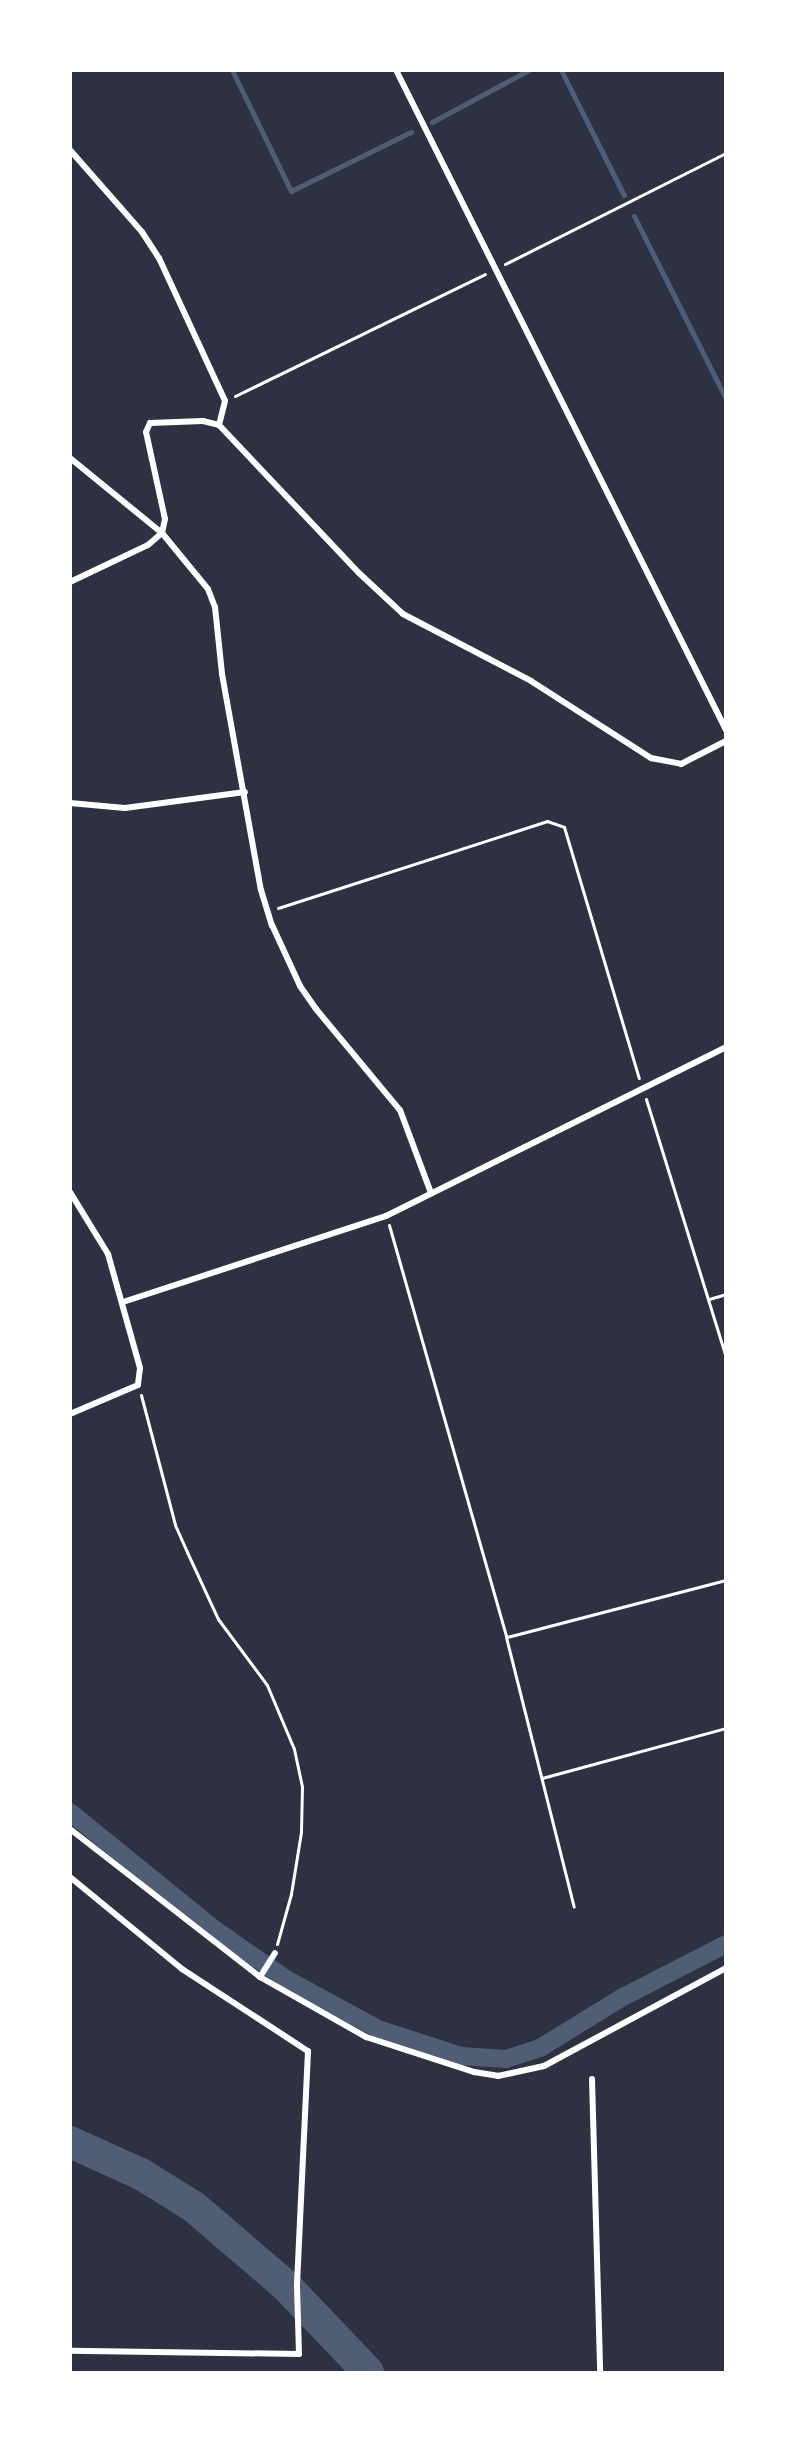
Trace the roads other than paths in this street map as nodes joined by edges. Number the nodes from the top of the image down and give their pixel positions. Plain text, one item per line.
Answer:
1 (396, 70) edge
2 (70, 150) edge
3 (219, 425) junction
4 (70, 458) edge
5 (162, 533) junction
6 (70, 582) edge
7 (726, 730) edge
8 (726, 741) edge
9 (245, 792) junction
10 (70, 803) edge
11 (726, 1047) edge
12 (70, 1192) edge
13 (431, 1193) junction
14 (123, 1302) junction
15 (70, 1414) edge
16 (70, 1829) edge
17 (70, 1877) edge
18 (274, 1953) road end
19 (726, 1968) edge
20 (262, 1975) junction
21 (592, 2079) dead end
22 (70, 2351) edge
23 (600, 2373) edge

1 - 7 street
2 - 3 street
3 - 5 street
3 - 8 street
4 - 5 street
5 - 6 street
5 - 9 street
9 - 10 street
9 - 13 street
11 - 13 street
12 - 14 street
13 - 14 street
14 - 15 street
16 - 20 street
17 - 22 street
18 - 20 street
19 - 20 street
21 - 23 street

